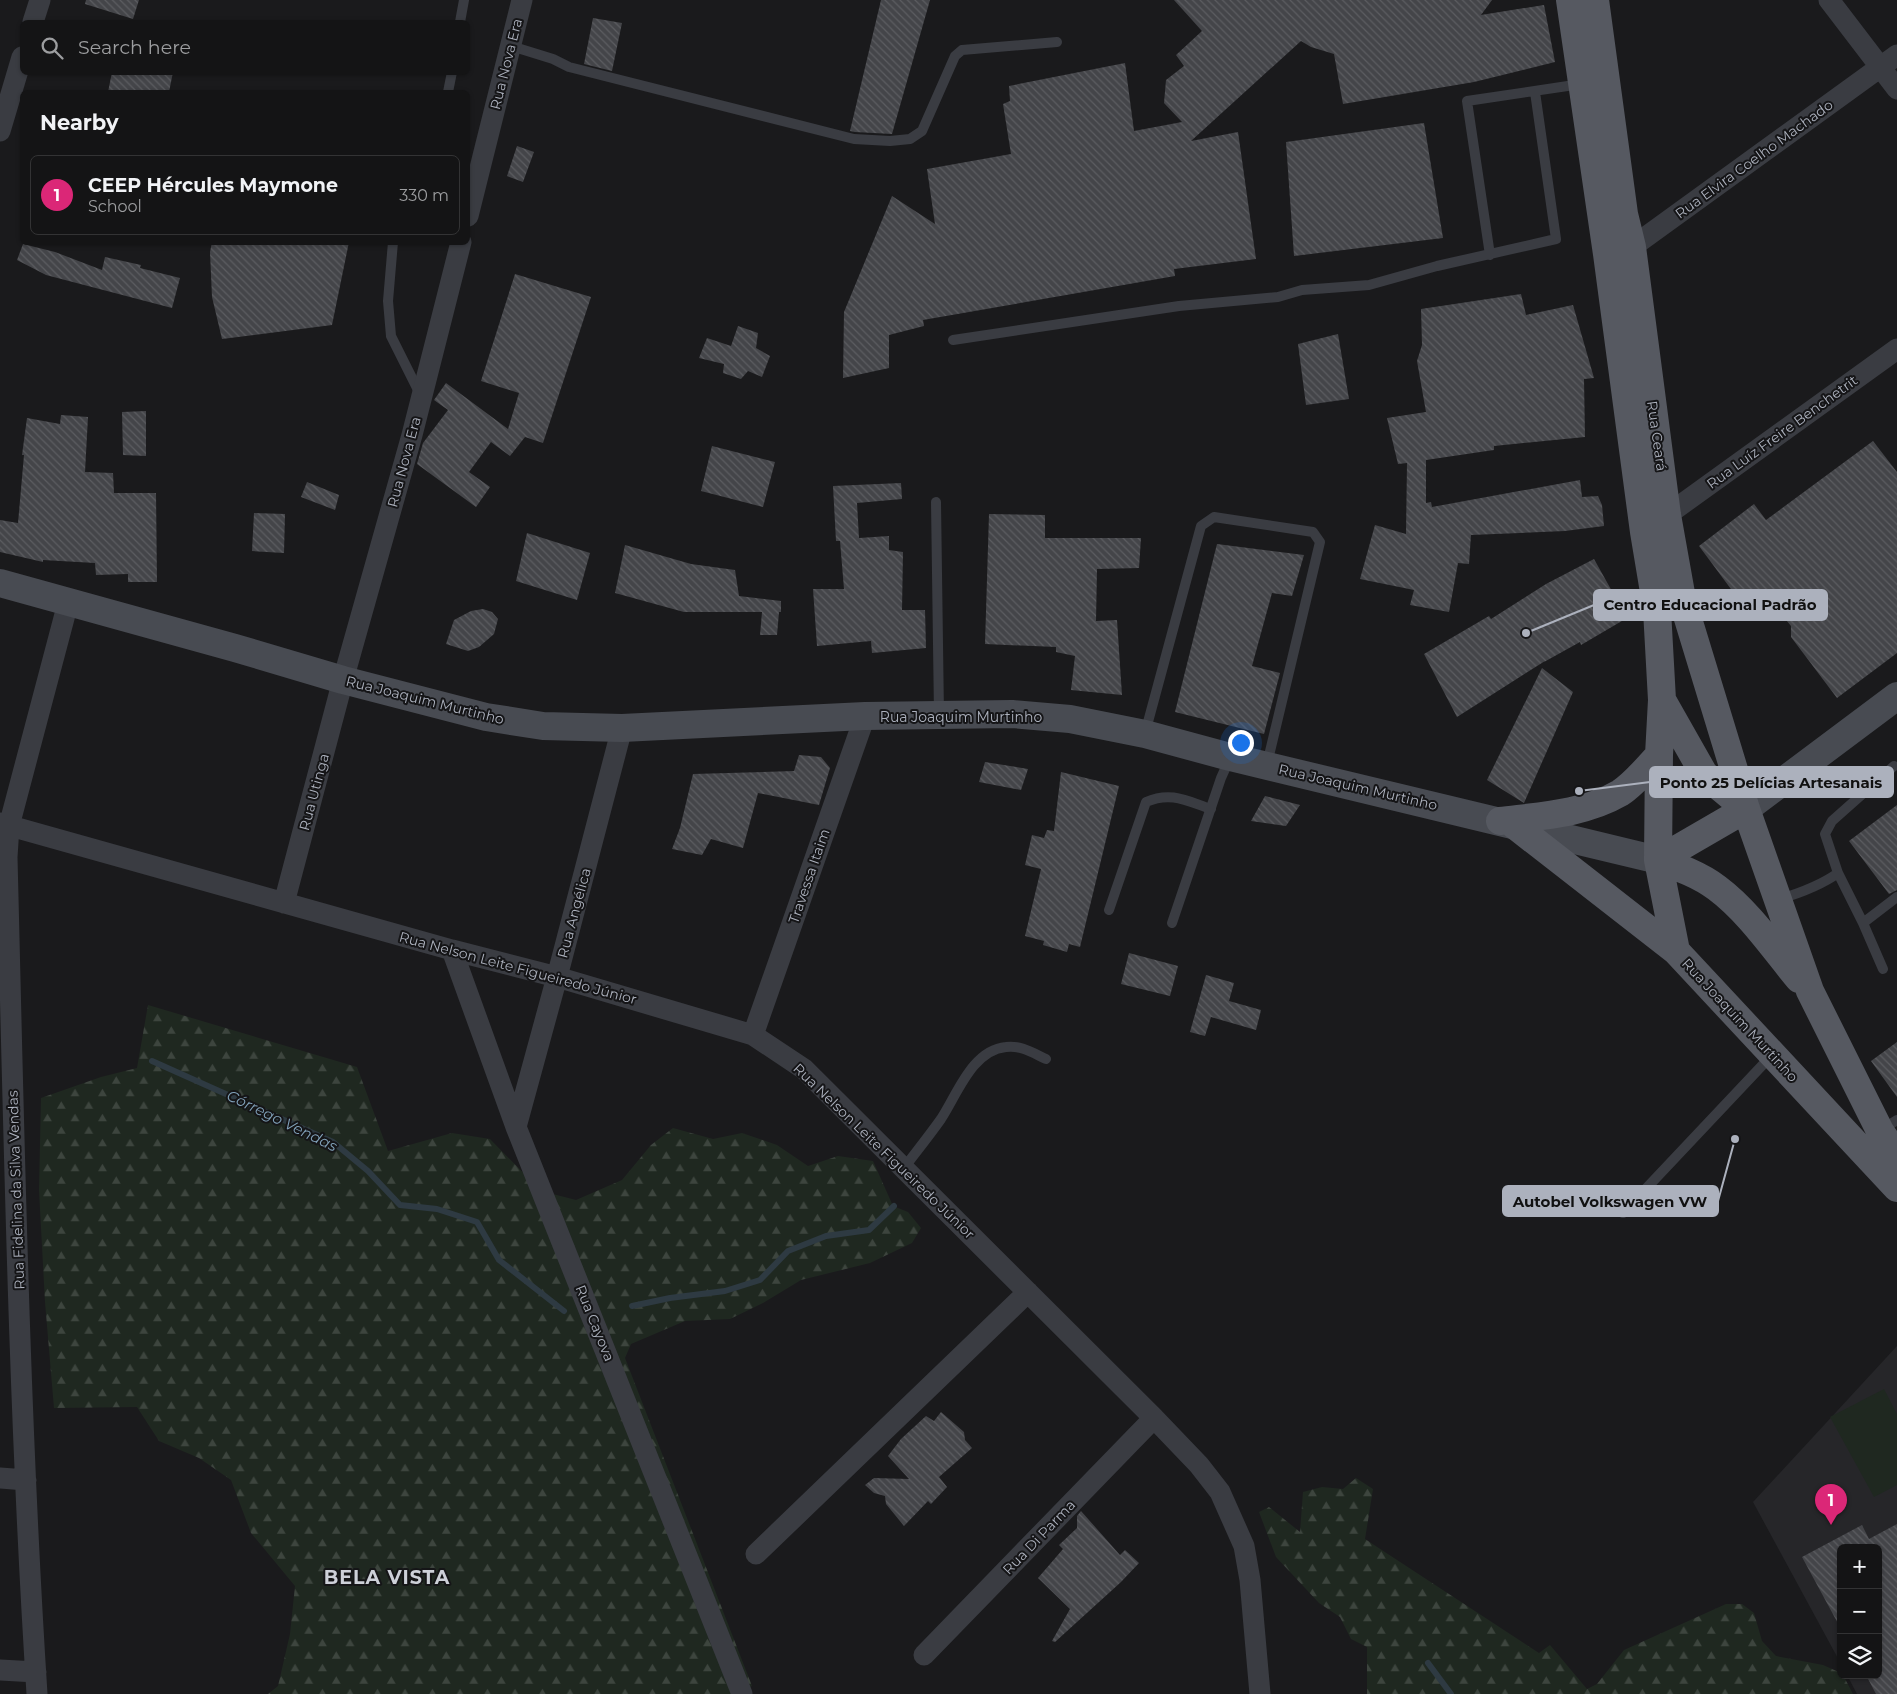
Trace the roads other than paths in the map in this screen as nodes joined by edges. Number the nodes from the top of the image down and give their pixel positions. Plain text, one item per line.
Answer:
1 (40, 0) edge
2 (464, 0) edge
3 (522, 0) edge
4 (1570, 0) edge
5 (1595, 0) edge
6 (1829, 0) edge
7 (34, 20) edge
8 (460, 20) edge
9 (1057, 42) dead end
10 (511, 46) junction
11 (1897, 55) edge
12 (20, 64) edge
13 (1880, 67) junction
14 (451, 75) edge
15 (1581, 84) junction
16 (1897, 89) edge
17 (448, 90) edge
18 (1535, 92) junction
19 (0, 132) edge
20 (470, 208) edge
21 (393, 245) edge
22 (460, 245) edge
23 (1619, 251) junction
24 (1490, 255) junction
25 (953, 340) dead end
26 (1896, 352) edge
27 (422, 396) junction
28 (936, 502) dead end
29 (1667, 515) junction
30 (0, 583) edge
31 (68, 603) junction
32 (343, 680) junction
33 (1897, 696) edge
34 (1662, 700) junction
35 (939, 715) junction
36 (865, 716) junction
37 (622, 728) junction
38 (1145, 734) junction
39 (1659, 755) junction
40 (1230, 757) junction
41 (1267, 766) junction
42 (1894, 766) dead end
43 (1746, 808) junction
44 (1210, 809) junction
45 (1506, 823) junction
46 (4, 824) edge
47 (1658, 860) junction
48 (1838, 874) junction
49 (1897, 897) edge
50 (1779, 899) junction
51 (284, 903) junction
52 (1109, 910) dead end
53 (1172, 923) dead end
54 (1863, 923) junction
55 (452, 950) junction
56 (1676, 951) junction
57 (1883, 969) dead end
58 (558, 977) junction
59 (1810, 991) junction
60 (753, 1036) junction
61 (1773, 1055) junction
62 (1046, 1059) dead end
63 (1889, 1125) edge
64 (516, 1127) junction
65 (1897, 1156) edge
66 (904, 1168) junction
67 (1897, 1188) edge
68 (1623, 1213) dead end
69 (8, 1247) edge
70 (1028, 1292) junction
71 (1154, 1418) junction
72 (0, 1478) edge
73 (26, 1480) junction
74 (756, 1554) dead end
75 (924, 1656) dead end
76 (0, 1670) edge
77 (36, 1672) junction
78 (38, 1694) edge
79 (742, 1694) edge
80 (1260, 1694) edge

1 - 7 street
2 - 8 lane
3 - 10 street, Rua Nova Era
4 - 15 main road, Rua Ceará
5 - 23 main road, Rua Ceará
6 - 13 street
9 - 10 lane
10 - 20 street, Rua Nova Era
11 - 13 street, Rua Elvira Coelho Machado
12 - 19 street
13 - 16 street
13 - 23 street, Rua Elvira Coelho Machado
14 - 17 lane
15 - 18 lane
15 - 23 main road, Rua Ceará
18 - 24 lane
18 - 24 lane
21 - 27 lane
22 - 27 street, Rua Nova Era
23 - 29 main road, Rua Ceará
23 - 34 main road, Rua Ceará
24 - 25 lane
26 - 29 street, Rua Luíz Freire Benchetrit
27 - 32 street, Rua Nova Era
28 - 35 lane
29 - 43 main road, Rua Ceará
30 - 31 main road, Rua Joaquim Murtinho
31 - 32 main road, Rua Joaquim Murtinho
31 - 46 street, Rua Fidelina da Silva Vendas
32 - 37 main road, Rua Joaquim Murtinho
32 - 51 street, Rua Utinga
33 - 43 main road
34 - 39 main road, Rua Ceará
34 - 43 main road
35 - 36 main road, Rua Joaquim Murtinho
35 - 38 main road, Rua Joaquim Murtinho
36 - 37 main road, Rua Joaquim Murtinho
36 - 60 street, Travessa Itaim
37 - 58 street, Rua Angélica
38 - 40 main road, Rua Joaquim Murtinho
38 - 41 lane
39 - 45 main road
39 - 47 main road, Rua Ceará
40 - 41 main road, Rua Joaquim Murtinho
40 - 44 lane
41 - 45 main road, Rua Joaquim Murtinho
42 - 48 lane
43 - 47 main road
43 - 50 main road, Rua Ceará
44 - 52 lane
44 - 53 lane
45 - 47 main road, Rua Joaquim Murtinho
45 - 56 main road
46 - 51 street, Rua Nelson Leite Figueiredo Júnior
46 - 69 street, Rua Fidelina da Silva Vendas
47 - 56 main road, Rua Joaquim Murtinho
47 - 59 main road
48 - 50 lane
48 - 54 lane
49 - 54 lane
50 - 59 main road
51 - 55 street, Rua Nelson Leite Figueiredo Júnior
54 - 57 lane
55 - 58 street, Rua Nelson Leite Figueiredo Júnior
55 - 64 street, Rua Cayova
56 - 61 main road, Rua Joaquim Murtinho
58 - 60 street, Rua Nelson Leite Figueiredo Júnior
58 - 64 street, Rua Angélica
59 - 63 main road
60 - 66 street, Rua Nelson Leite Figueiredo Júnior
61 - 67 main road, Rua Joaquim Murtinho
61 - 68 lane
62 - 66 lane
63 - 65 main road
64 - 79 street, Rua Cayova
66 - 70 street, Rua Nelson Leite Figueiredo Júnior
69 - 73 street, Rua Fidelina da Silva Vendas
70 - 71 street, Rua Nelson Leite Figueiredo Júnior
70 - 74 street
71 - 75 street, Rua Di Parma
71 - 80 street, Rua Nelson Leite Figueiredo Júnior
72 - 73 street
73 - 77 street, Rua Fidelina da Silva Vendas
76 - 77 street
77 - 78 street, Rua Fidelina da Silva Vendas

